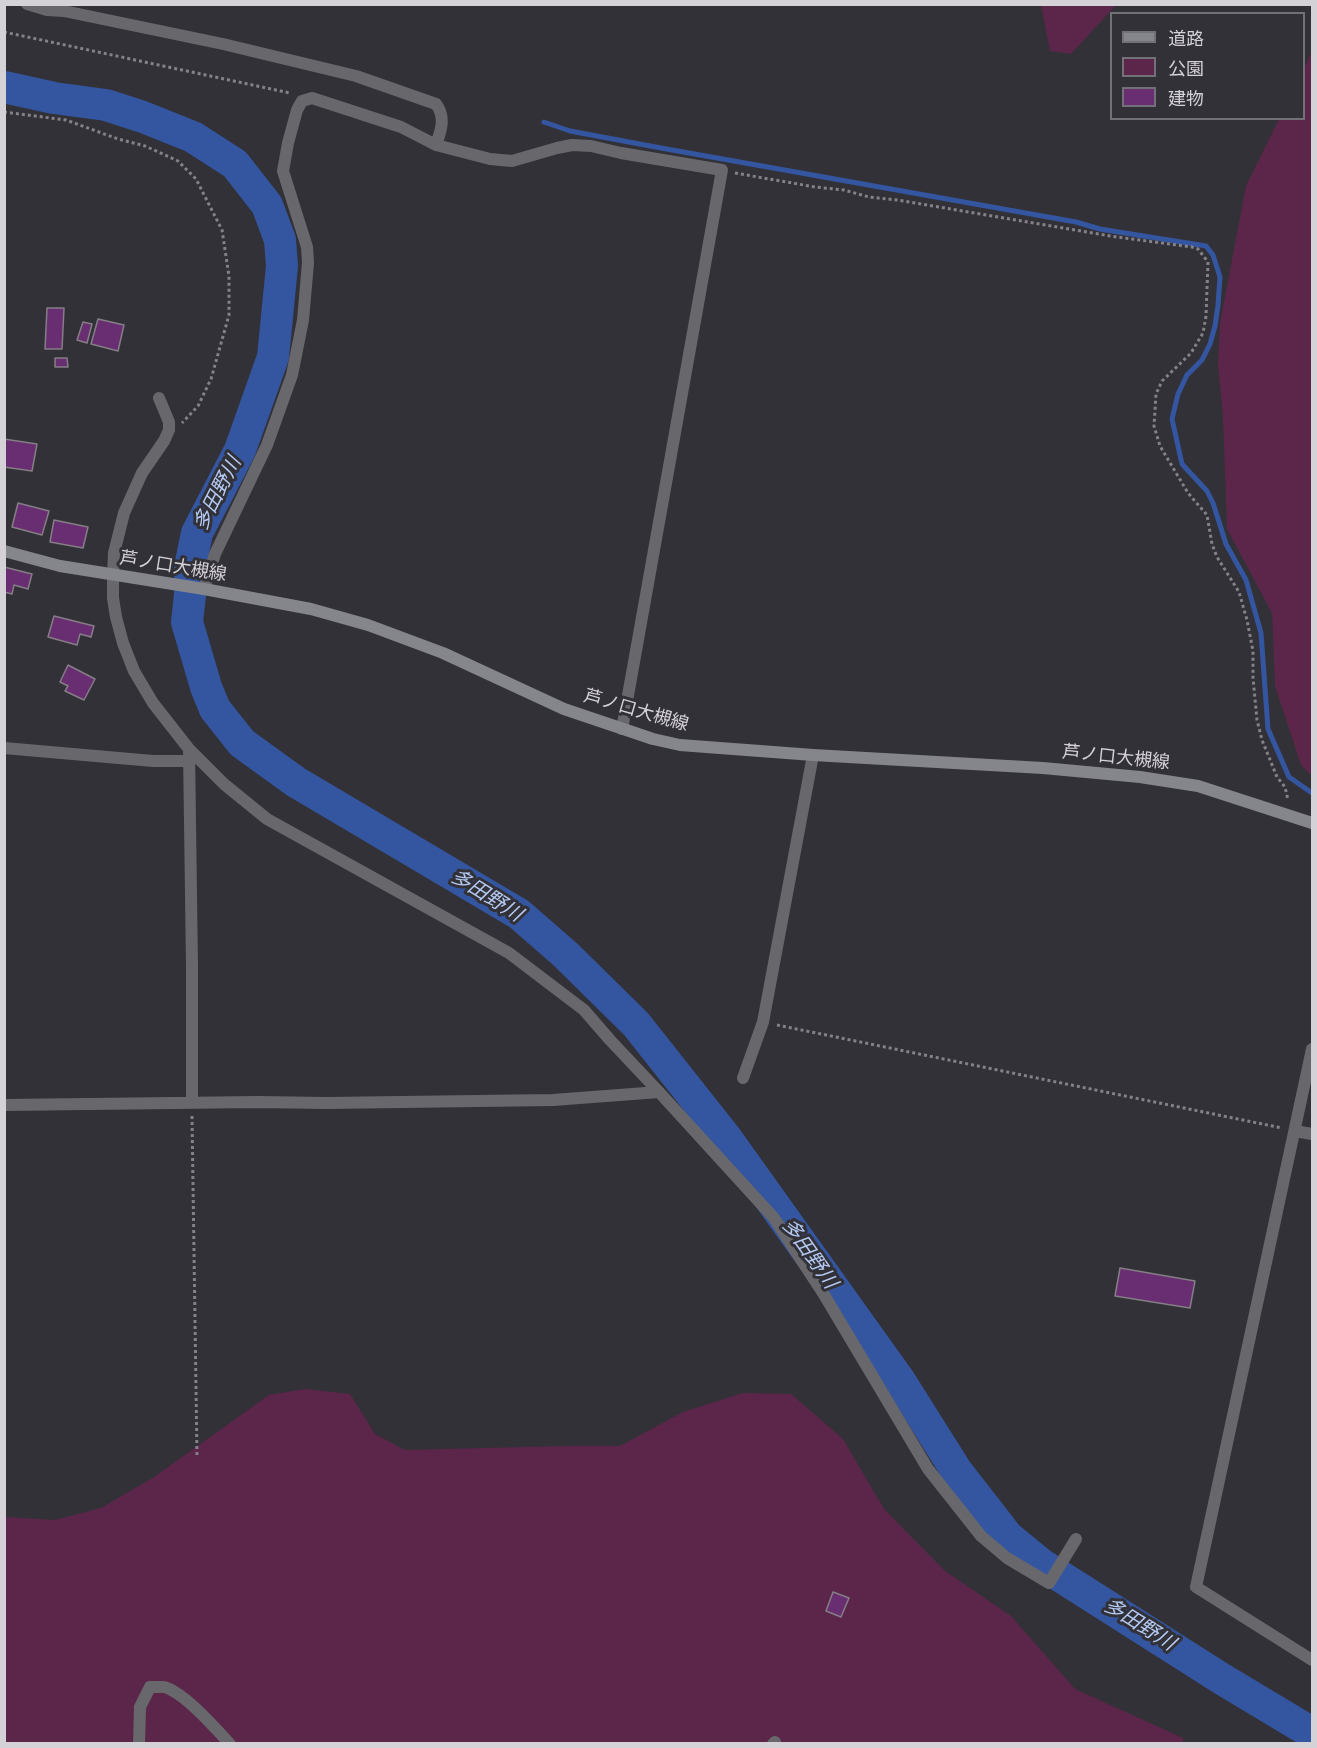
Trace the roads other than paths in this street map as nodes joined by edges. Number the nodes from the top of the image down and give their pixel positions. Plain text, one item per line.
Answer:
1 (27, 4) edge
2 (436, 145) junction
3 (159, 398) dead end
4 (4, 551) edge
5 (113, 576) junction
6 (204, 589) junction
7 (622, 729) junction
8 (4, 748) edge
9 (189, 755) junction
10 (813, 755) junction
11 (1312, 823) edge
12 (1312, 1048) edge
13 (743, 1078) dead end
14 (659, 1092) junction
15 (192, 1103) junction
16 (4, 1105) edge
17 (1295, 1131) junction
18 (1312, 1134) edge
19 (1076, 1539) dead end
20 (1312, 1660) edge
21 (139, 1743) edge
22 (230, 1743) edge

1 - 2 street
2 - 6 street
2 - 7 street
3 - 5 street
4 - 5 main road, 芦ノ口大槻線
5 - 6 main road, 芦ノ口大槻線
5 - 9 street
6 - 7 main road, 芦ノ口大槻線
7 - 10 main road, 芦ノ口大槻線
8 - 9 street
9 - 14 street
9 - 15 street
10 - 11 main road, 芦ノ口大槻線
10 - 13 street
12 - 17 street
14 - 15 street
14 - 19 street
15 - 16 street
17 - 18 street
17 - 20 street
21 - 22 street

